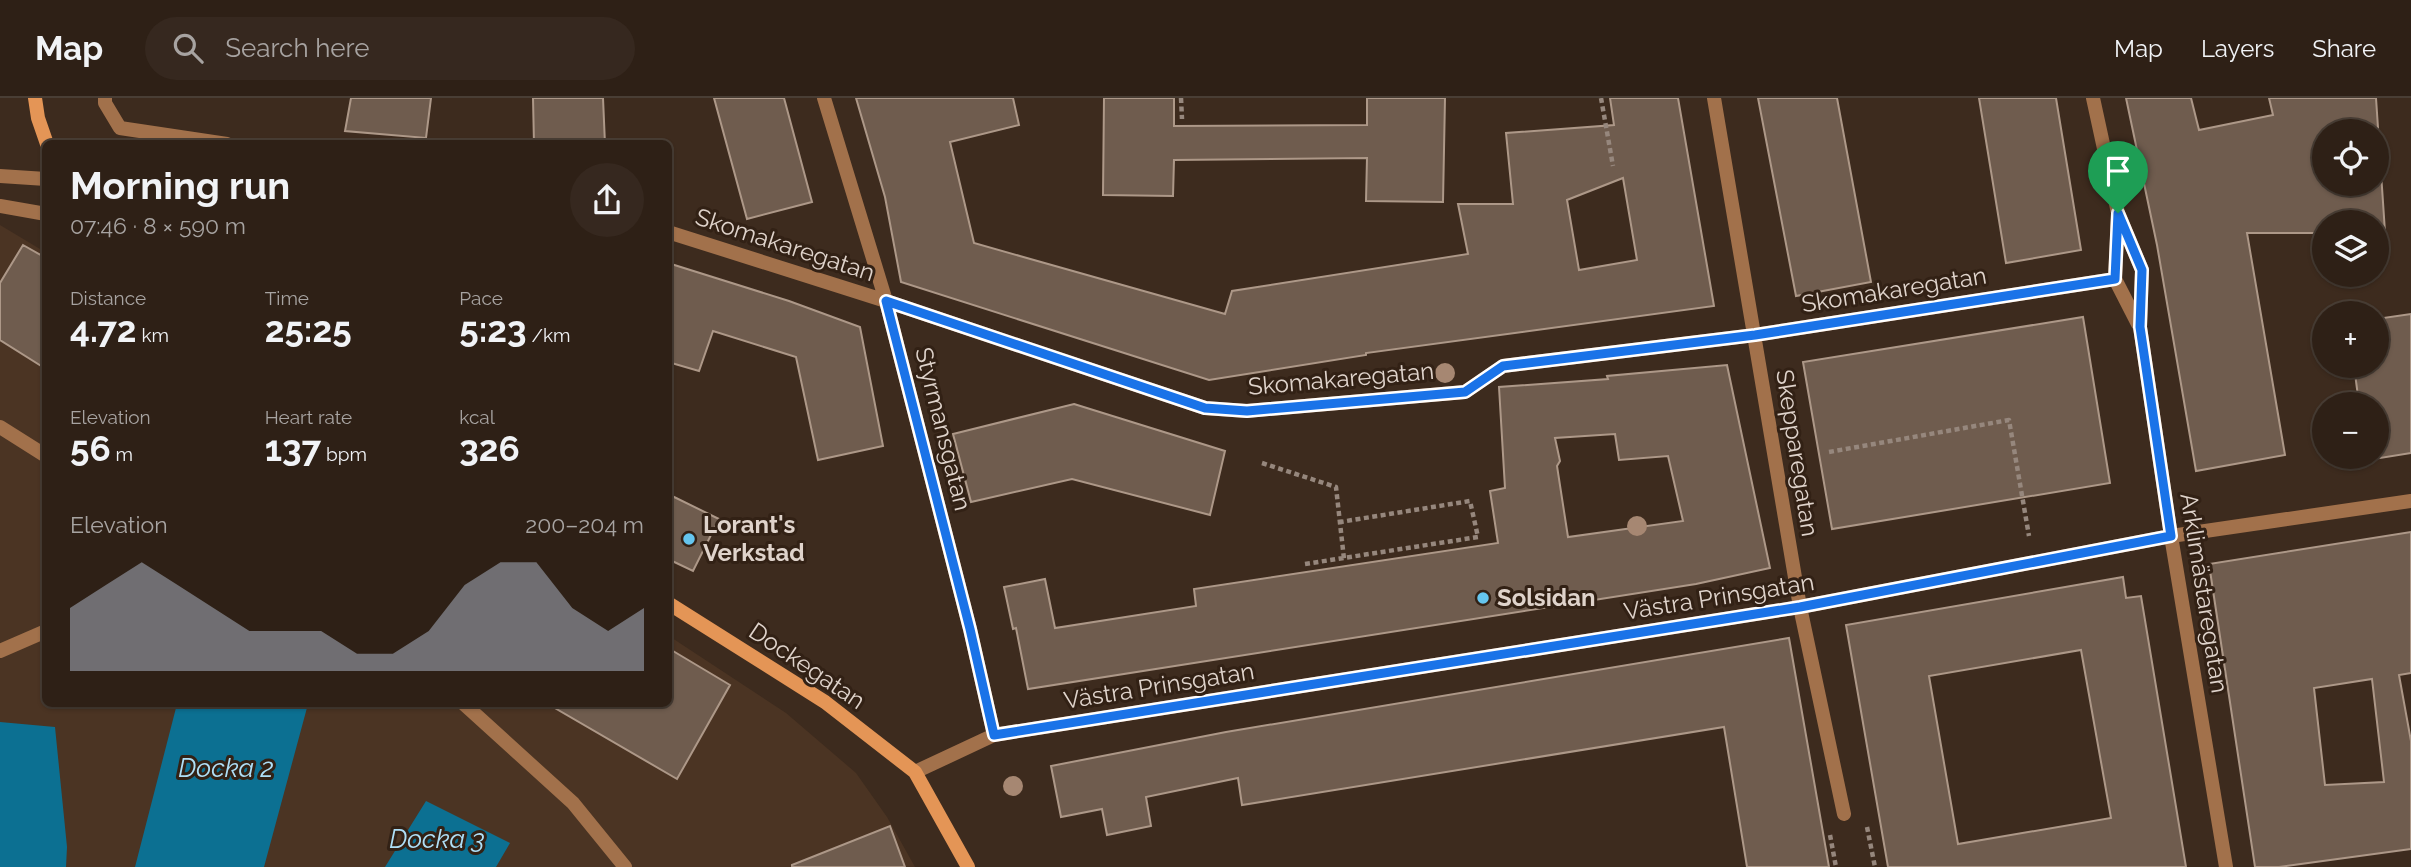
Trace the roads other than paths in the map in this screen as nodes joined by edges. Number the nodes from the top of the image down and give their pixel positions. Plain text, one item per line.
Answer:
1 (35, 98) edge
2 (105, 98) edge
3 (824, 98) edge
4 (1714, 98) edge
5 (2093, 98) edge
6 (45, 140) edge
7 (200, 140) edge
8 (0, 176) edge
9 (42, 179) edge
10 (0, 206) edge
11 (42, 213) edge
12 (2118, 213) junction
13 (672, 233) edge
14 (2115, 279) junction
15 (886, 301) junction
16 (2140, 327) junction
17 (1755, 335) junction
18 (0, 427) edge
19 (42, 453) edge
20 (2411, 501) edge
21 (2171, 536) junction
22 (672, 606) edge
23 (1800, 607) junction
24 (42, 633) edge
25 (0, 651) edge
26 (467, 707) edge
27 (994, 735) junction
28 (915, 772) junction
29 (1844, 814) dead end
30 (625, 867) edge
31 (968, 867) edge
32 (2226, 867) edge

1 - 6 street
2 - 7 street
3 - 15 street, Styrmansgatan
4 - 17 street, Skepparegatan
5 - 12 street, Arklimästaregatan
8 - 9 street
10 - 11 street
12 - 14 street, Arklimästaregatan
12 - 16 street, Arklimästaregatan
13 - 15 street, Skomakaregatan
14 - 16 street, Arklimästaregatan
14 - 17 street, Skomakaregatan
15 - 17 street, Skomakaregatan
15 - 27 street, Styrmansgatan
16 - 21 street, Arklimästaregatan
17 - 23 street, Skepparegatan
18 - 19 street
20 - 21 street, Västra Prinsgatan
21 - 23 street, Västra Prinsgatan
21 - 32 street, Arklimästaregatan
22 - 28 street, Dockegatan
23 - 27 street, Västra Prinsgatan
23 - 29 street, Skepparegatan
24 - 25 street
26 - 30 street
27 - 28 street, Västra Prinsgatan
28 - 31 street

